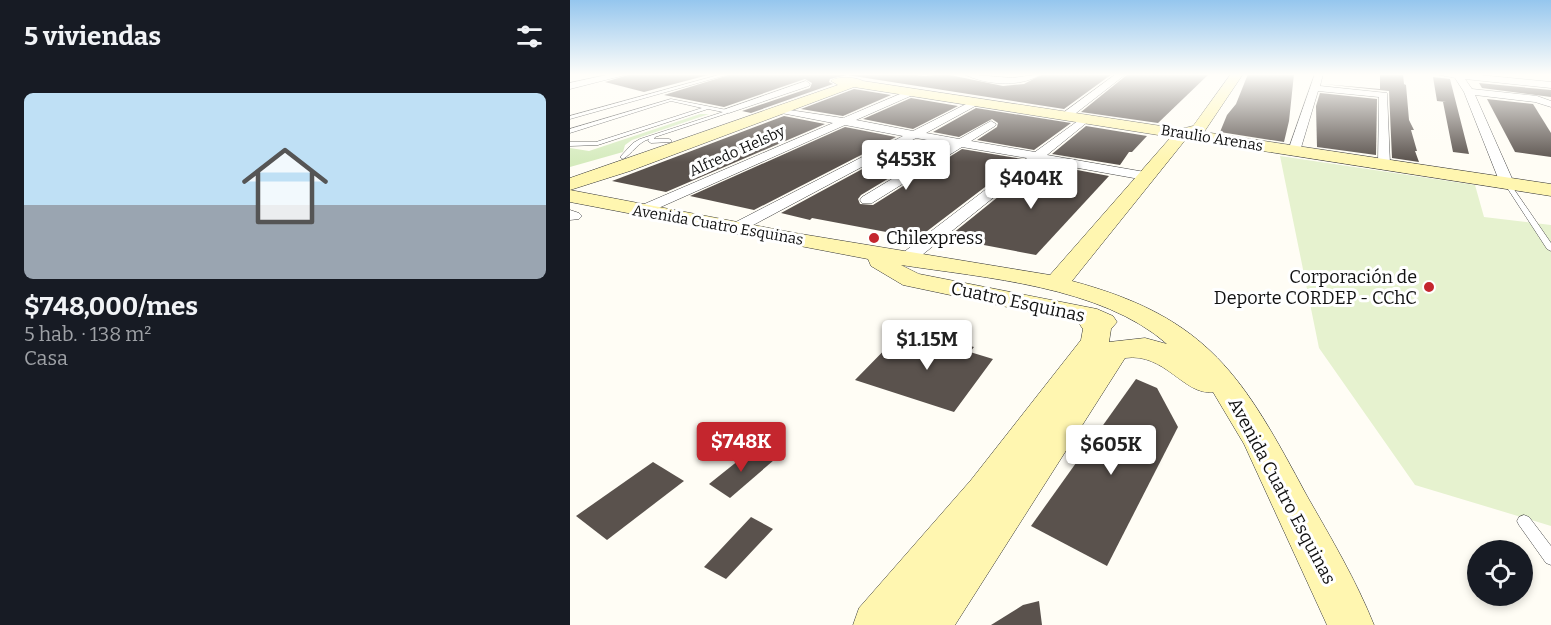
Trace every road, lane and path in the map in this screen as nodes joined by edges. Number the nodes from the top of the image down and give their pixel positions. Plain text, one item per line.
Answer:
1 (623, 103) edge
2 (661, 103) edge
3 (688, 103) edge
4 (748, 103) edge
5 (770, 103) edge
6 (797, 103) edge
7 (887, 103) edge
8 (974, 103) edge
9 (984, 103) edge
10 (1083, 103) edge
11 (1201, 103) edge
12 (1217, 103) edge
13 (1309, 103) edge
14 (1384, 103) edge
15 (1474, 103) edge
16 (1540, 103) edge
17 (708, 107) junction
18 (780, 110) junction
19 (724, 111) junction
20 (1067, 115) junction
21 (570, 118) edge
22 (1086, 118) junction
23 (1551, 118) edge
24 (846, 122) junction
25 (991, 124) dead end
26 (570, 131) edge
27 (914, 133) junction
28 (1183, 133) junction
29 (664, 138) junction
30 (962, 143) junction
31 (570, 144) edge
32 (1294, 151) junction
33 (1038, 157) junction
34 (1384, 164) junction
35 (570, 173) edge
36 (1145, 176) junction
37 (1507, 183) junction
38 (570, 184) edge
39 (1551, 190) edge
40 (867, 200) dead end
41 (571, 209) edge
42 (640, 211) junction
43 (736, 228) junction
44 (1551, 249) edge
45 (866, 252) joint
46 (903, 267) junction
47 (1056, 284) junction
48 (1087, 315) junction
49 (1116, 350) junction
50 (1233, 394) junction
51 (1524, 521) dead end
52 (1551, 558) edge
53 (876, 625) edge
54 (928, 625) edge
55 (1351, 625) edge

1 - 21 lane
2 - 26 lane
3 - 17 lane
4 - 19 street
5 - 29 street
6 - 18 street
7 - 24 street, Alfredo Helsby
8 - 27 street
9 - 20 street, Braulio Arenas
10 - 20 street
11 - 28 street
12 - 28 street
13 - 32 street
14 - 34 street
15 - 37 street
16 - 23 street
17 - 19 lane
17 - 31 lane
18 - 24 street
18 - 38 street
19 - 29 lane
20 - 22 street, Braulio Arenas
22 - 28 street, Braulio Arenas
22 - 33 street
24 - 27 street
24 - 42 street, Alfredo Helsby
25 - 30 street
27 - 30 street
27 - 43 street
28 - 32 street, Braulio Arenas
28 - 36 street
29 - 35 street
30 - 33 street
30 - 40 street
32 - 34 street, Braulio Arenas
33 - 36 street
33 - 46 street
34 - 37 street, Braulio Arenas
36 - 47 street
37 - 39 street, Braulio Arenas
37 - 44 lane
41 - 42 street, Avenida Cuatro Esquinas
42 - 43 street, Avenida Cuatro Esquinas
43 - 45 street, Avenida Cuatro Esquinas
45 - 46 street, Cuatro Esquinas
46 - 47 street, Avenida Cuatro Esquinas
46 - 48 street, Cuatro Esquinas
47 - 50 street, Avenida Cuatro Esquinas
48 - 49 street, Cuatro Esquinas
48 - 53 street
49 - 50 street
49 - 54 street
50 - 55 street, Avenida Cuatro Esquinas
51 - 52 lane

